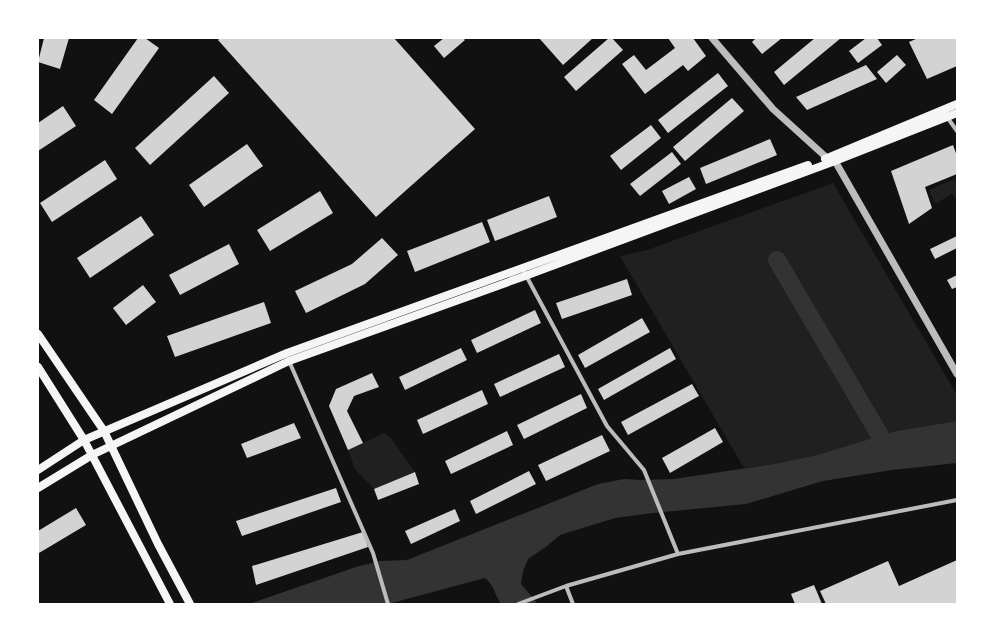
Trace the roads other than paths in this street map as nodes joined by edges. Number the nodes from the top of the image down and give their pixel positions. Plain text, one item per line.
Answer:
1 (712, 38) edge
2 (957, 104) edge
3 (942, 110) junction
4 (957, 113) edge
5 (947, 117) junction
6 (957, 132) edge
7 (831, 159) junction
8 (523, 272) junction
9 (38, 334) edge
10 (289, 360) junction
11 (38, 367) edge
12 (957, 374) edge
13 (104, 431) junction
14 (84, 440) junction
15 (111, 447) junction
16 (92, 455) junction
17 (38, 470) edge
18 (38, 488) edge
19 (957, 500) edge
20 (678, 554) junction
21 (566, 586) junction
22 (189, 603) edge
23 (170, 604) edge
24 (388, 604) edge
25 (518, 604) edge
26 (573, 604) edge

1 - 7 street
2 - 3 main road
3 - 5 street
3 - 7 main road
4 - 5 main road
5 - 6 street
5 - 7 main road
7 - 8 main road
7 - 12 street
8 - 10 main road
8 - 13 main road
8 - 20 street
9 - 13 main road
10 - 15 main road
10 - 24 street
11 - 14 main road
13 - 14 main road
13 - 15 main road
14 - 16 main road
14 - 17 main road
15 - 16 main road
15 - 22 main road
16 - 18 main road
16 - 23 main road
19 - 20 street
20 - 21 street
21 - 25 street
21 - 26 street

